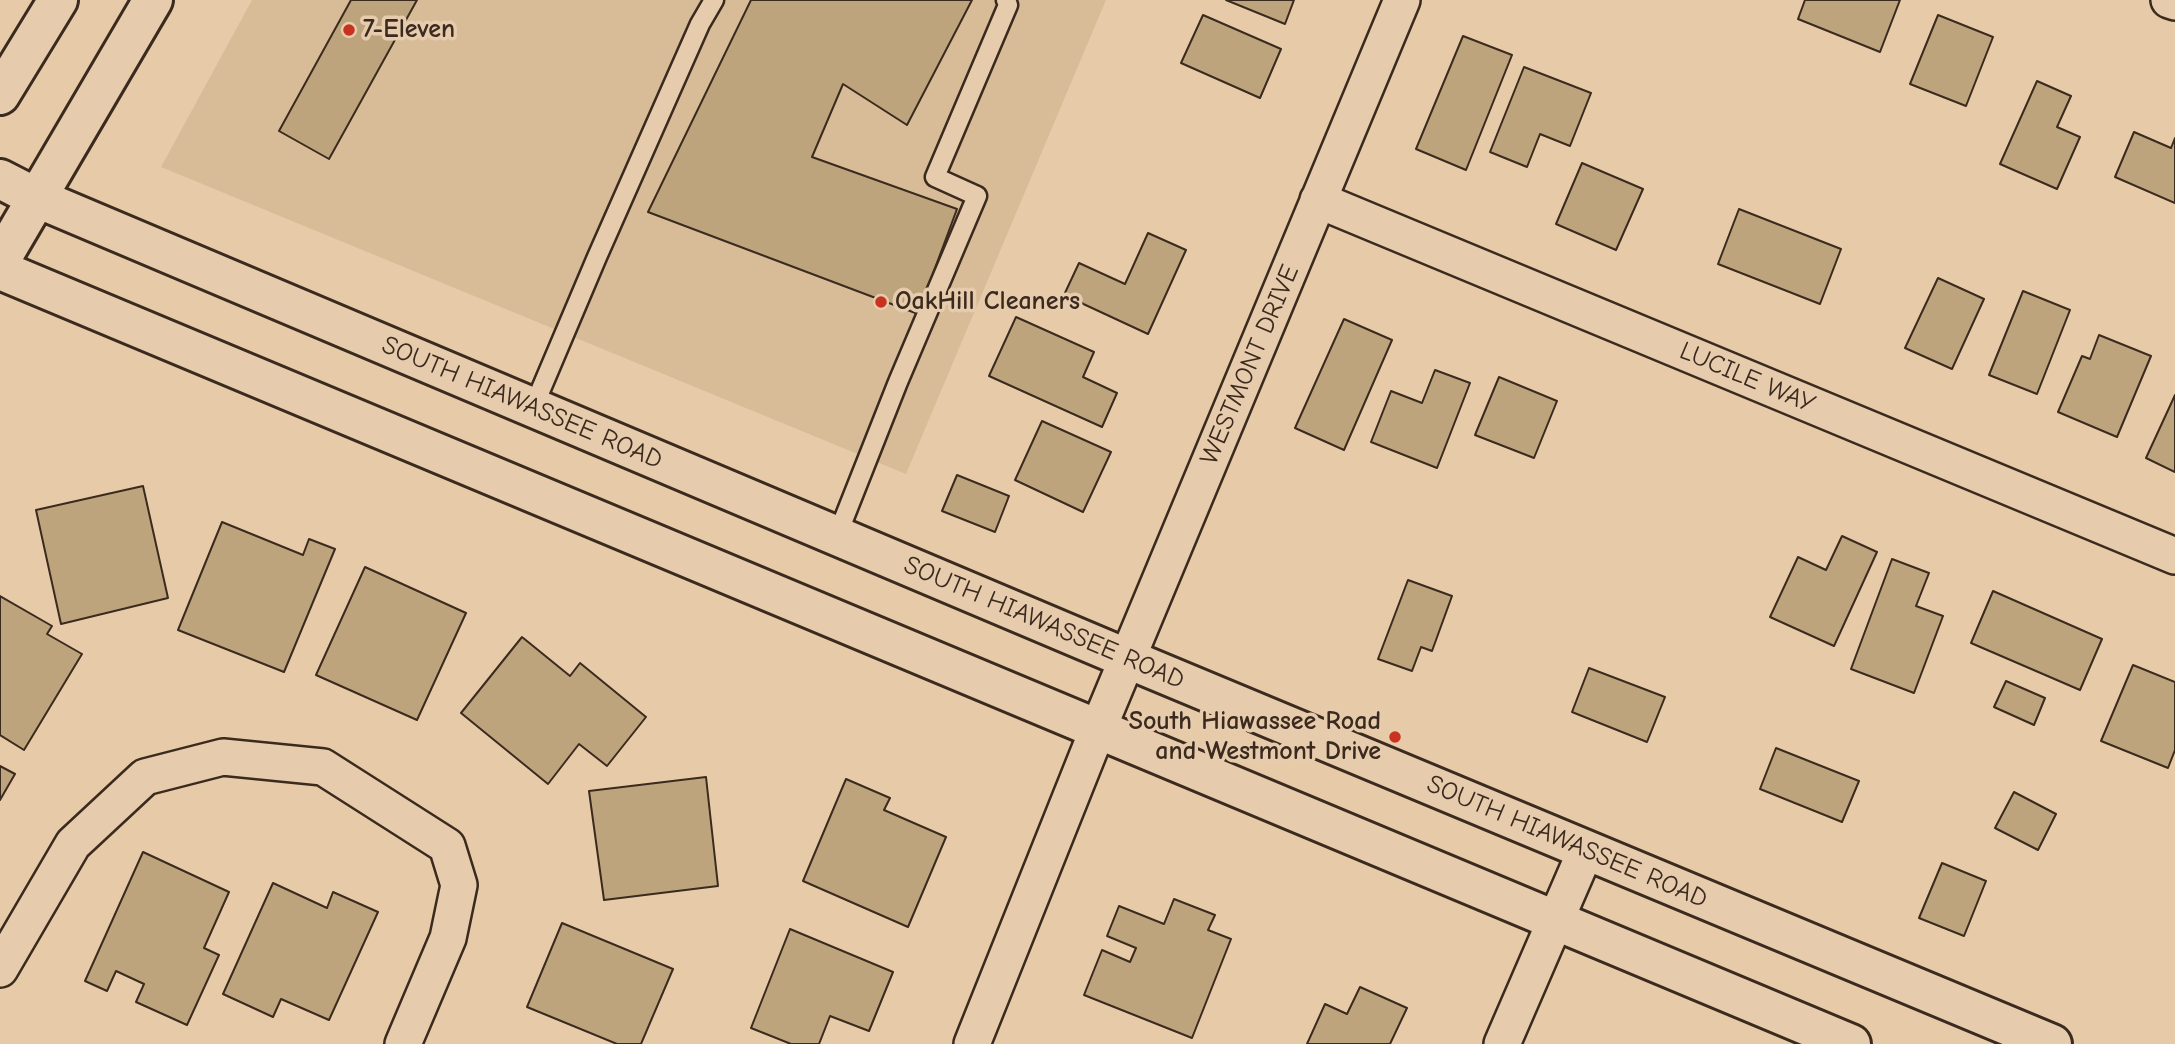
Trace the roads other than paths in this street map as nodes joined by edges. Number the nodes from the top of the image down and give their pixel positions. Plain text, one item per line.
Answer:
1 (58, 0) edge
2 (153, 0) edge
3 (714, 0) edge
4 (1006, 0) edge
5 (1402, 0) edge
6 (2169, 0) edge
7 (2175, 2) edge
8 (0, 95) edge
9 (0, 179) edge
10 (37, 198) junction
11 (1318, 200) junction
12 (0, 261) edge
13 (0, 270) edge
14 (533, 408) junction
15 (837, 536) junction
16 (2175, 556) edge
17 (1128, 659) junction
18 (1098, 729) junction
19 (1586, 850) junction
20 (1556, 921) junction
21 (0, 969) edge
22 (404, 1044) edge
23 (972, 1044) edge
24 (1502, 1044) edge
25 (1851, 1044) edge
26 (2052, 1044) edge

1 - 8 street
2 - 10 street
3 - 14 lane
4 - 15 lane
5 - 11 street, WESTMONT DRIVE
6 - 7 street
9 - 10 street, SOUTH HIAWASSEE ROAD
10 - 12 street
10 - 14 street, SOUTH HIAWASSEE ROAD
11 - 16 street, LUCILE WAY
11 - 17 street, WESTMONT DRIVE
13 - 18 street
14 - 15 street, SOUTH HIAWASSEE ROAD
15 - 17 street, SOUTH HIAWASSEE ROAD
17 - 18 street, WESTMONT DRIVE
17 - 19 street, SOUTH HIAWASSEE ROAD
18 - 20 street
18 - 23 street, WESTMONT DRIVE
19 - 20 street
19 - 26 street, SOUTH HIAWASSEE ROAD
20 - 24 street
20 - 25 street
21 - 22 street

